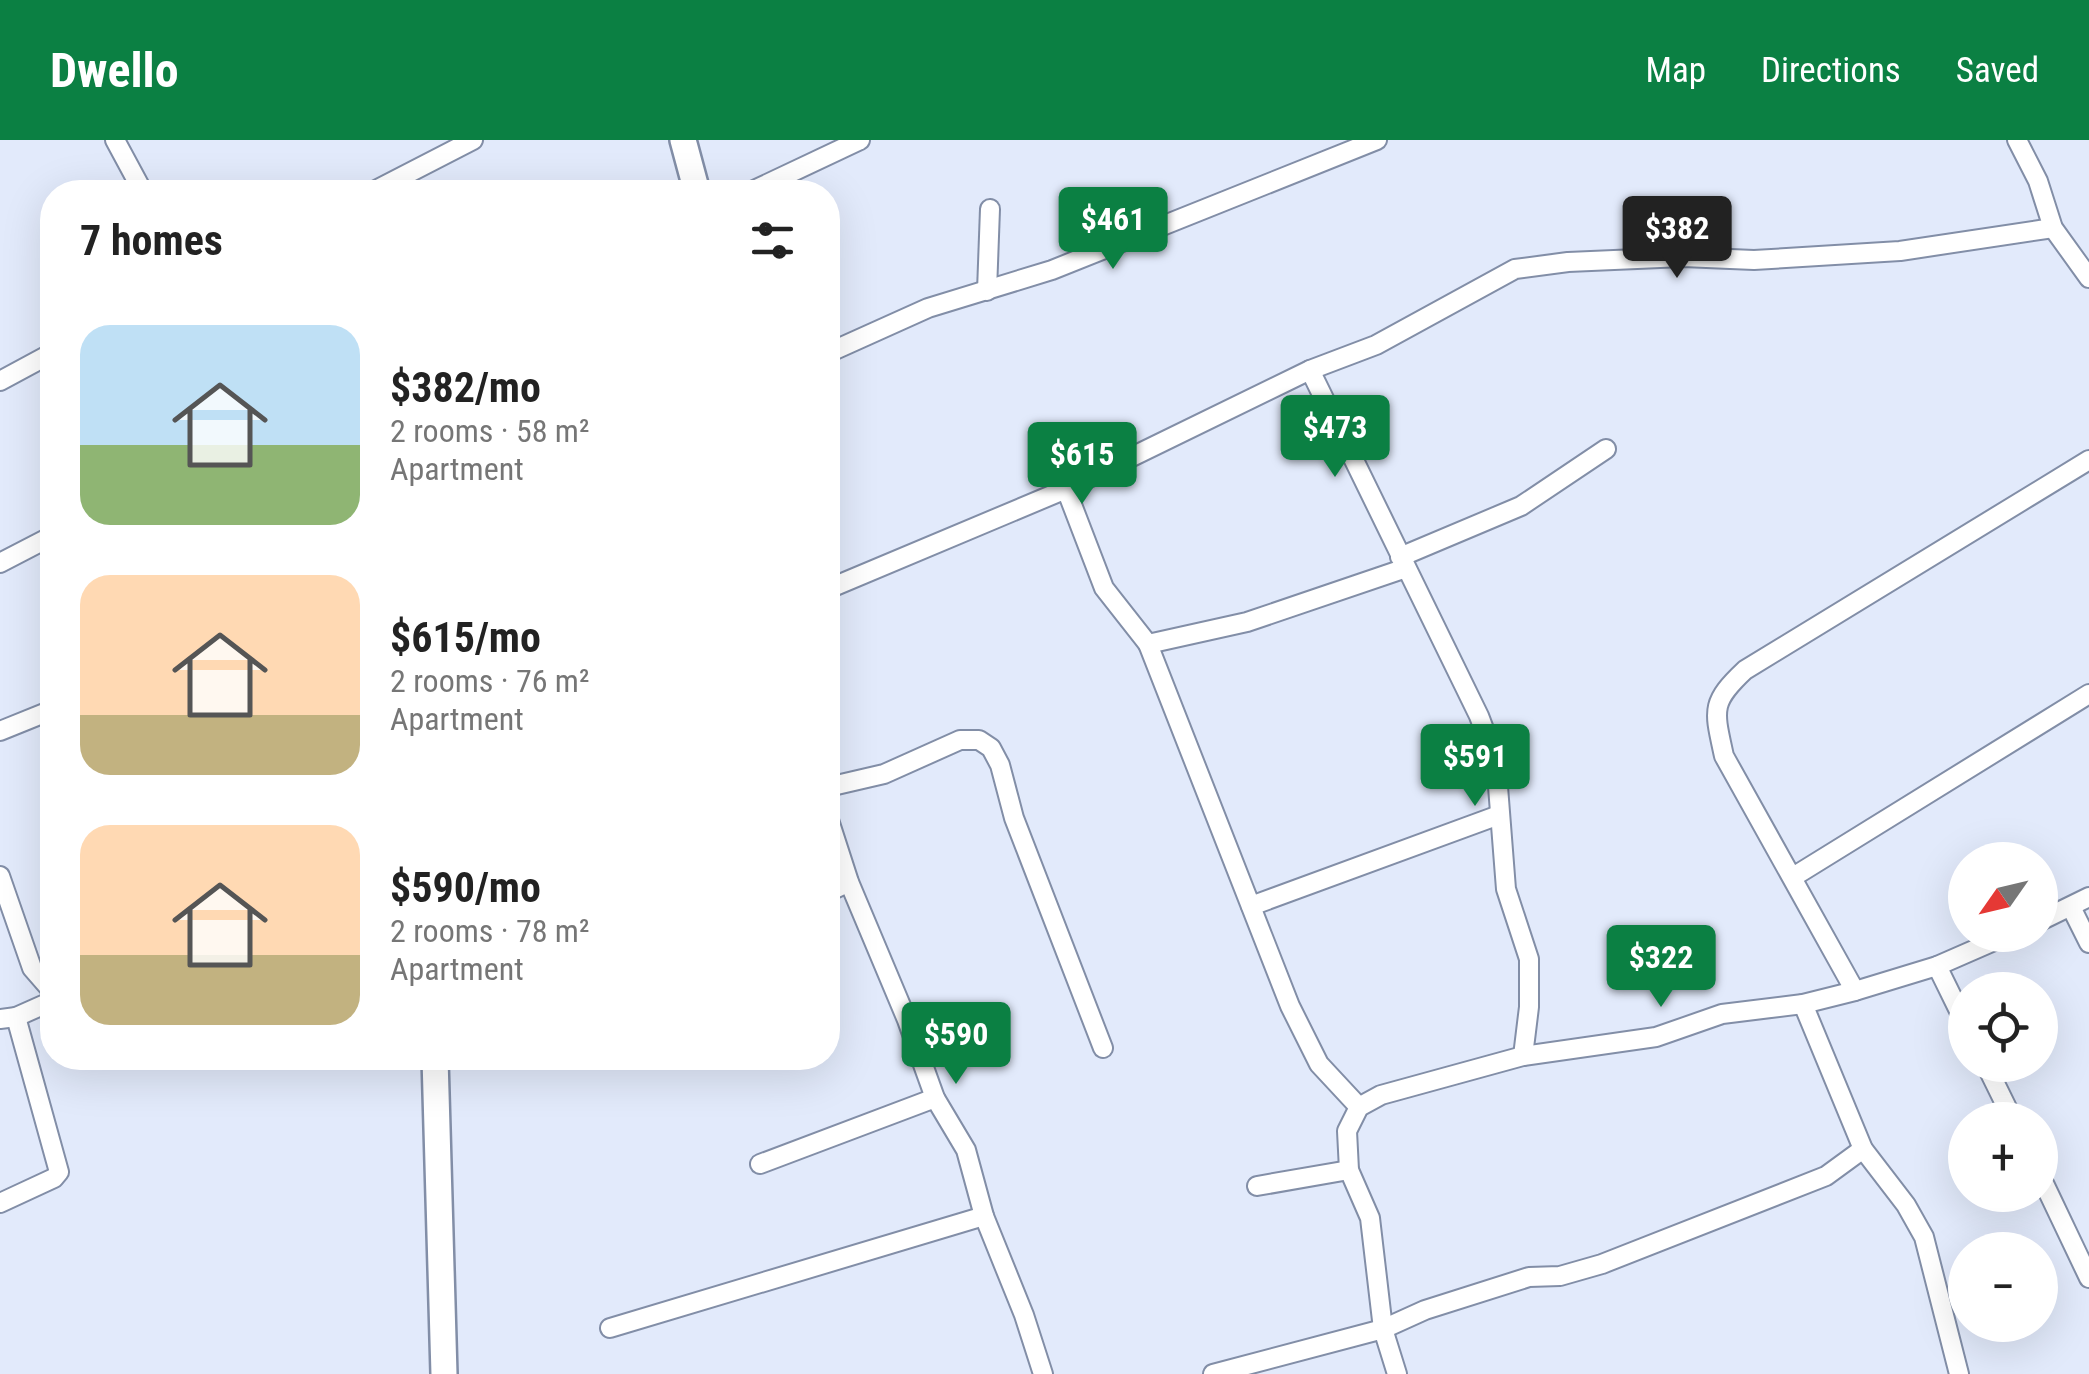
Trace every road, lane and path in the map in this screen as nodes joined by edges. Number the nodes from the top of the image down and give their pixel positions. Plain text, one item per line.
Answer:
1 (115, 140) edge
2 (473, 140) edge
3 (683, 140) edge
4 (860, 140) edge
5 (1377, 140) edge
6 (2017, 140) edge
7 (137, 180) edge
8 (395, 180) edge
9 (694, 180) edge
10 (775, 180) edge
11 (990, 210) dead end
12 (2053, 228) junction
13 (2089, 278) edge
14 (987, 291) junction
15 (840, 348) edge
16 (40, 359) edge
17 (1310, 370) junction
18 (0, 381) edge
19 (1606, 449) dead end
20 (2089, 460) edge
21 (1066, 489) junction
22 (40, 542) edge
23 (1403, 562) junction
24 (0, 563) edge
25 (840, 584) edge
26 (1148, 644) junction
27 (2089, 694) edge
28 (40, 715) edge
29 (0, 732) edge
30 (840, 784) edge
31 (1499, 815) junction
32 (840, 854) edge
33 (0, 876) edge
34 (1793, 877) junction
35 (849, 882) junction
36 (840, 886) edge
37 (2089, 897) edge
38 (1251, 906) junction
39 (2071, 908) junction
40 (2058, 913) edge
41 (2089, 944) edge
42 (1969, 952) edge
43 (1937, 966) junction
44 (40, 977) edge
45 (1948, 988) edge
46 (1855, 990) junction
47 (1803, 1004) junction
48 (40, 1006) edge
49 (8, 1018) edge
50 (1103, 1048) dead end
51 (1523, 1056) junction
52 (434, 1070) edge
53 (935, 1098) junction
54 (1359, 1108) junction
55 (1862, 1149) junction
56 (760, 1164) dead end
57 (1349, 1170) junction
58 (1257, 1186) dead end
59 (0, 1203) edge
60 (2058, 1212) edge
61 (984, 1216) junction
62 (2089, 1278) edge
63 (610, 1328) dead end
64 (1382, 1329) junction
65 (444, 1374) edge
66 (1043, 1374) edge
67 (1213, 1374) edge
68 (1397, 1374) edge
69 (1959, 1374) edge

1 - 7 street
2 - 8 street
3 - 9 street
4 - 10 street
5 - 14 street
6 - 12 street
11 - 14 street
12 - 13 street
12 - 17 street
14 - 15 street
16 - 18 street
17 - 21 street
17 - 23 street
19 - 23 street
20 - 34 street
21 - 25 street
21 - 26 street
22 - 24 street
23 - 26 street
23 - 31 street
26 - 38 street
27 - 34 street
28 - 29 street
30 - 50 street
31 - 38 street
31 - 51 street
32 - 35 street
33 - 44 street
34 - 46 street
35 - 36 street
35 - 53 street
37 - 39 street
38 - 54 street
39 - 40 street
39 - 41 street
42 - 43 street
43 - 45 street
43 - 46 street
46 - 47 street
47 - 51 street
47 - 55 street
48 - 49 street
49 - 59 street
51 - 54 street
52 - 65 street
53 - 56 street
53 - 61 street
54 - 57 street
55 - 64 street
55 - 69 street
57 - 58 street
57 - 64 street
60 - 62 street
61 - 63 street
61 - 66 street
64 - 67 street
64 - 68 street

